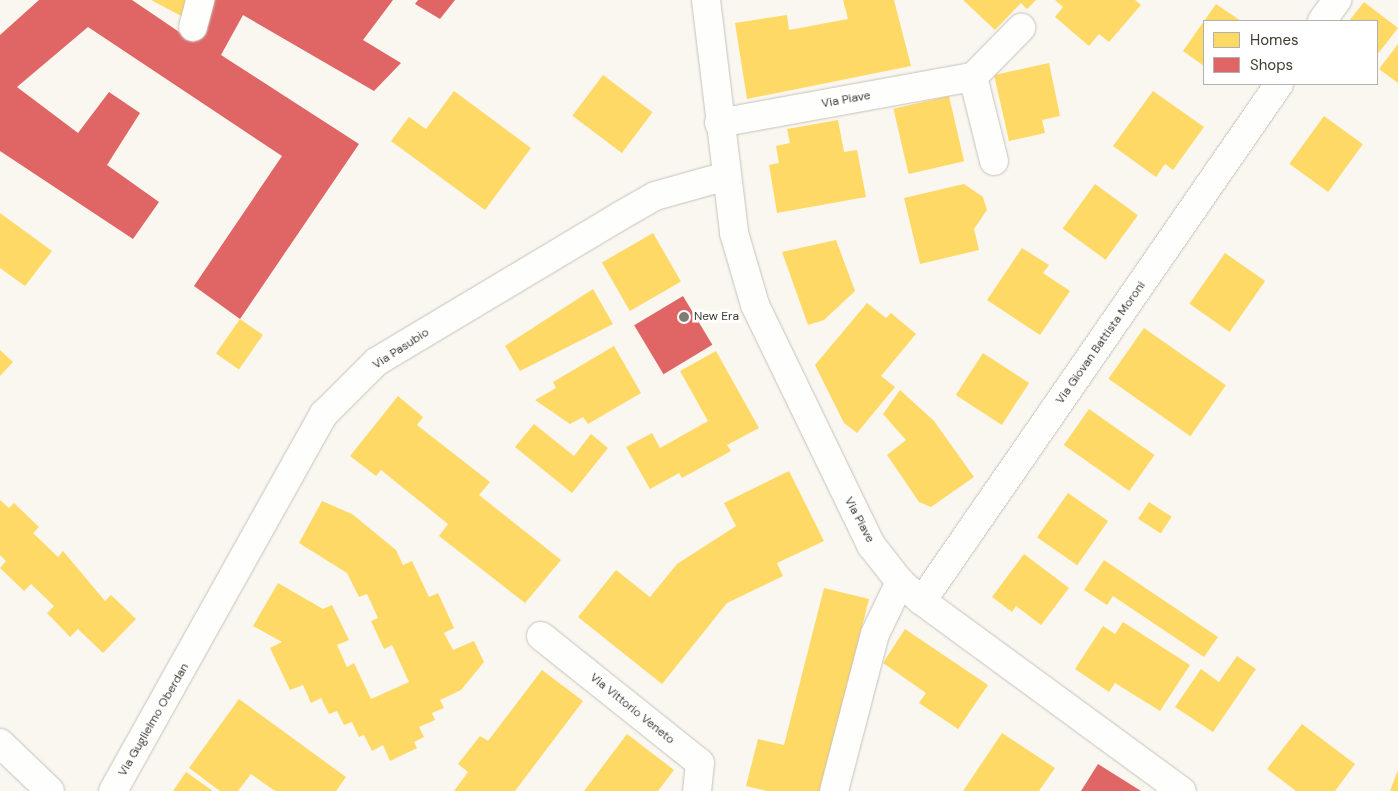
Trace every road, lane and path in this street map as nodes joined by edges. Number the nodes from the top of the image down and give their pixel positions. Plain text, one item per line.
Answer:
1 (200, 0) edge
2 (706, 0) edge
3 (1337, 0) edge
4 (1323, 20) edge
5 (193, 27) dead end
6 (1021, 28) dead end
7 (973, 77) junction
8 (1278, 85) edge
9 (719, 123) junction
10 (994, 161) dead end
11 (726, 176) junction
12 (900, 582) junction
13 (922, 601) junction
14 (541, 636) dead end
15 (194, 649) joint
16 (0, 743) edge
17 (50, 791) edge
18 (114, 791) edge
19 (697, 791) edge
20 (834, 791) edge
21 (1182, 791) edge

1 - 5 street
2 - 9 street, Via Piave
3 - 4 street
6 - 7 street
7 - 9 street, Via Piave
7 - 10 street
8 - 13 street, Via Giovan Battista Moroni
9 - 11 street, Via Piave
11 - 12 street, Via Piave
11 - 15 street, Via Pasubio
12 - 13 street, Via Piave
12 - 20 street
13 - 21 street, Via Piave
14 - 19 street, Via Vittorio Veneto
15 - 18 street, Via Guglielmo Oberdan
16 - 17 street

